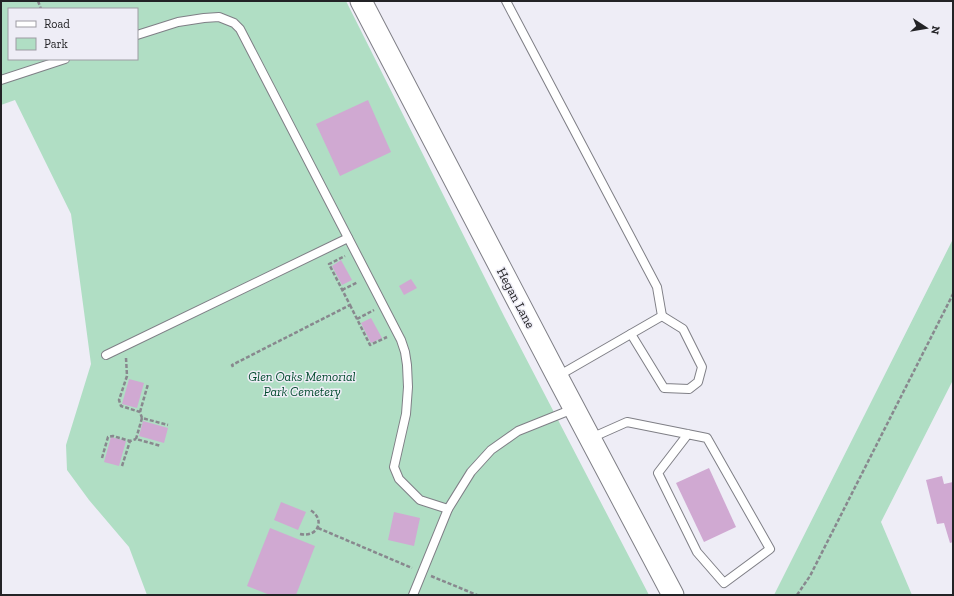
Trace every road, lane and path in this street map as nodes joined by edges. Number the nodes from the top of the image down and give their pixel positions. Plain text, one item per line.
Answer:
1 (361, 1) edge
2 (506, 1) edge
3 (138, 35) edge
4 (62, 60) edge
5 (1, 80) edge
6 (348, 238) junction
7 (346, 256) dead end
8 (362, 287) dead end
9 (342, 290) junction
10 (953, 294) edge
11 (371, 304) dead end
12 (350, 305) junction
13 (374, 310) junction
14 (377, 316) dead end
15 (662, 316) junction
16 (357, 319) junction
17 (631, 334) junction
18 (387, 336) dead end
19 (125, 346) junction
20 (106, 355) dead end
21 (233, 366) dead end
22 (557, 376) junction
23 (148, 384) dead end
24 (574, 408) junction
25 (140, 412) junction
26 (142, 418) junction
27 (168, 425) dead end
28 (688, 434) junction
29 (136, 439) junction
30 (590, 439) junction
31 (130, 441) junction
32 (161, 446) dead end
33 (102, 458) dead end
34 (122, 466) dead end
35 (448, 509) junction
36 (310, 510) dead end
37 (318, 528) junction
38 (300, 534) dead end
39 (410, 567) dead end
40 (439, 579) dead end
41 (413, 595) edge
42 (477, 595) edge
43 (673, 595) edge
44 (797, 595) edge

1 - 22 street, Hegan Lane
2 - 15 lane
3 - 6 lane
4 - 5 lane
6 - 19 lane
6 - 35 lane
7 - 9 path
8 - 9 path
9 - 12 path
10 - 44 path
11 - 13 path
12 - 16 path
12 - 21 path
13 - 14 path
13 - 16 path
15 - 17 lane
15 - 17 lane
16 - 18 path
17 - 22 lane
19 - 20 lane
19 - 25 path
22 - 24 street, Hegan Lane
23 - 25 path
24 - 30 street, Hegan Lane
24 - 35 lane
25 - 26 path
26 - 27 path
26 - 29 path
28 - 28 lane
28 - 30 lane
29 - 31 path
29 - 32 path
30 - 43 street, Hegan Lane
31 - 33 path
31 - 34 path
35 - 41 lane
36 - 37 path
37 - 38 path
37 - 39 path
40 - 42 path

